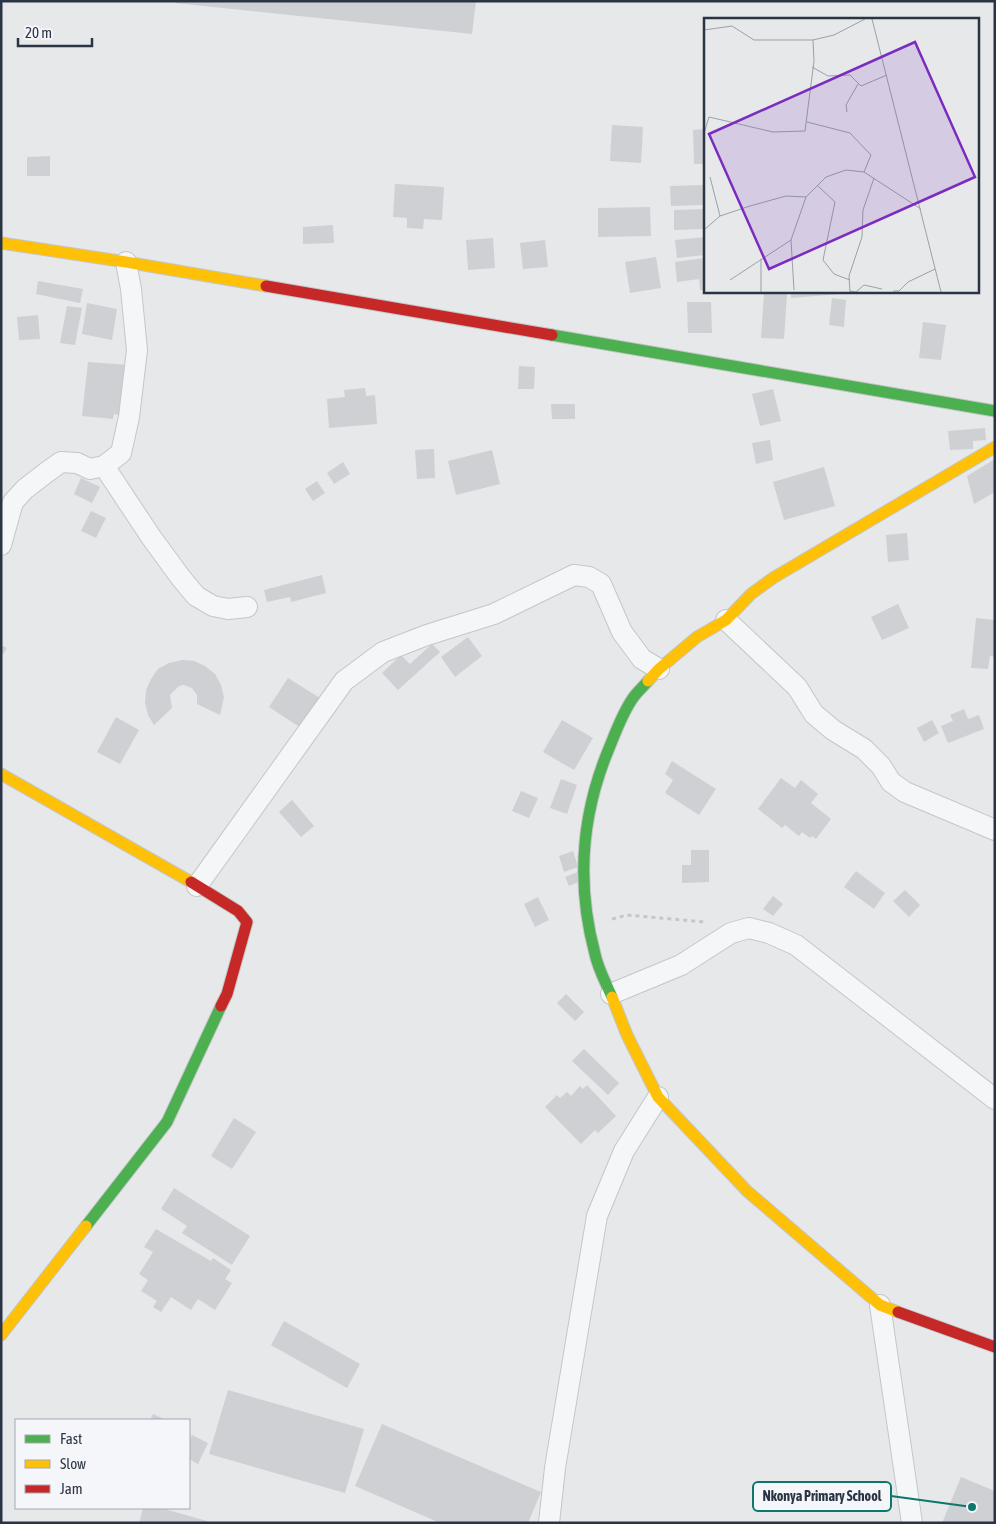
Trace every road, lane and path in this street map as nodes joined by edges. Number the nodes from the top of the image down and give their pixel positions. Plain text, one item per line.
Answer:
1 (1, 243) edge
2 (126, 262) junction
3 (995, 411) edge
4 (995, 447) edge
5 (104, 466) junction
6 (1, 545) edge
7 (247, 607) dead end
8 (726, 620) junction
9 (659, 670) junction
10 (1, 774) edge
11 (995, 830) edge
12 (197, 886) junction
13 (587, 918) junction
14 (730, 933) junction
15 (611, 994) junction
16 (658, 1097) junction
17 (995, 1099) edge
18 (880, 1305) junction
19 (1, 1335) edge
20 (995, 1348) edge
21 (549, 1523) edge
22 (912, 1523) edge

1 - 2 street
2 - 3 street
2 - 5 street
4 - 8 street
5 - 6 street
5 - 7 street
8 - 9 street
8 - 11 street
9 - 12 street
9 - 13 street
10 - 12 street
12 - 19 street
13 - 14 path
13 - 15 street
14 - 15 street
14 - 17 street
15 - 16 street
16 - 18 street
16 - 21 street
18 - 20 street
18 - 22 street

